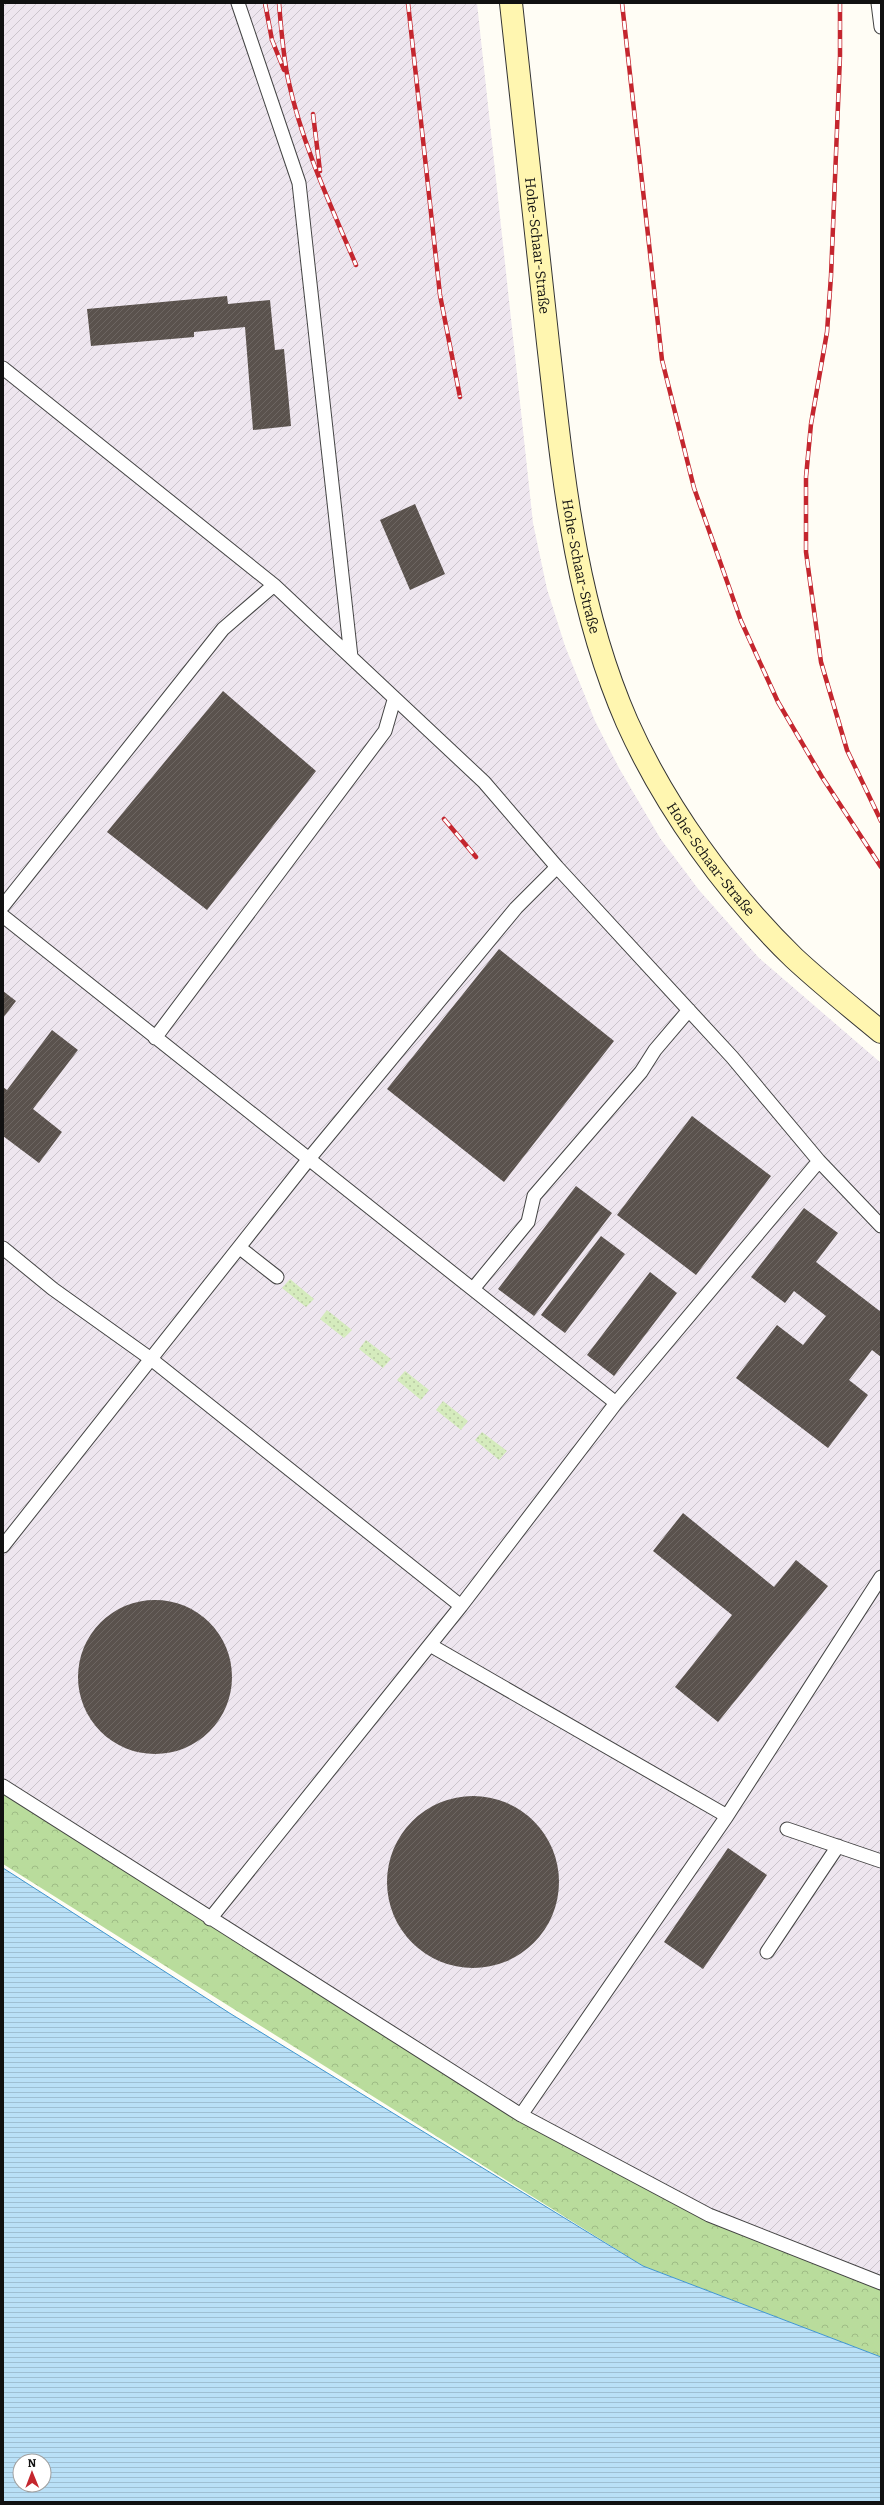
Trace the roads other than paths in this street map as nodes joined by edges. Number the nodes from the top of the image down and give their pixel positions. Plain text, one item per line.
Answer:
1 (238, 3) edge
2 (511, 3) edge
3 (878, 3) edge
4 (881, 27) edge
5 (3, 368) edge
6 (274, 584) junction
7 (351, 657) junction
8 (394, 700) junction
9 (558, 867) junction
10 (3, 906) edge
11 (3, 916) edge
12 (689, 1010) junction
13 (881, 1032) edge
14 (155, 1038) junction
15 (308, 1160) junction
16 (819, 1161) junction
17 (881, 1226) edge
18 (3, 1248) edge
19 (240, 1248) junction
20 (277, 1278) dead end
21 (473, 1289) junction
22 (151, 1359) junction
23 (616, 1402) junction
24 (3, 1546) edge
25 (881, 1577) edge
26 (461, 1606) junction
27 (430, 1645) junction
28 (3, 1786) edge
29 (726, 1816) junction
30 (787, 1829) dead end
31 (838, 1846) junction
32 (881, 1861) edge
33 (210, 1919) junction
34 (767, 1952) dead end
35 (522, 2115) junction
36 (881, 2283) edge

1 - 7 lane
2 - 13 main road, Hohe-Schaar-Straße
3 - 4 lane
5 - 6 lane
6 - 7 lane
6 - 10 lane
7 - 8 lane
8 - 9 lane
8 - 14 lane
9 - 12 lane
9 - 15 lane
11 - 14 lane
12 - 16 lane
12 - 21 lane
14 - 15 lane
15 - 19 lane
15 - 21 lane
16 - 17 lane
16 - 23 lane
18 - 22 lane
19 - 20 lane
19 - 22 lane
21 - 23 lane
22 - 24 lane
22 - 26 lane
23 - 26 lane
25 - 29 lane
26 - 27 lane
27 - 29 lane
27 - 33 lane
28 - 33 lane
29 - 35 lane
30 - 31 lane
31 - 32 lane
31 - 34 lane
33 - 35 lane
35 - 36 lane

